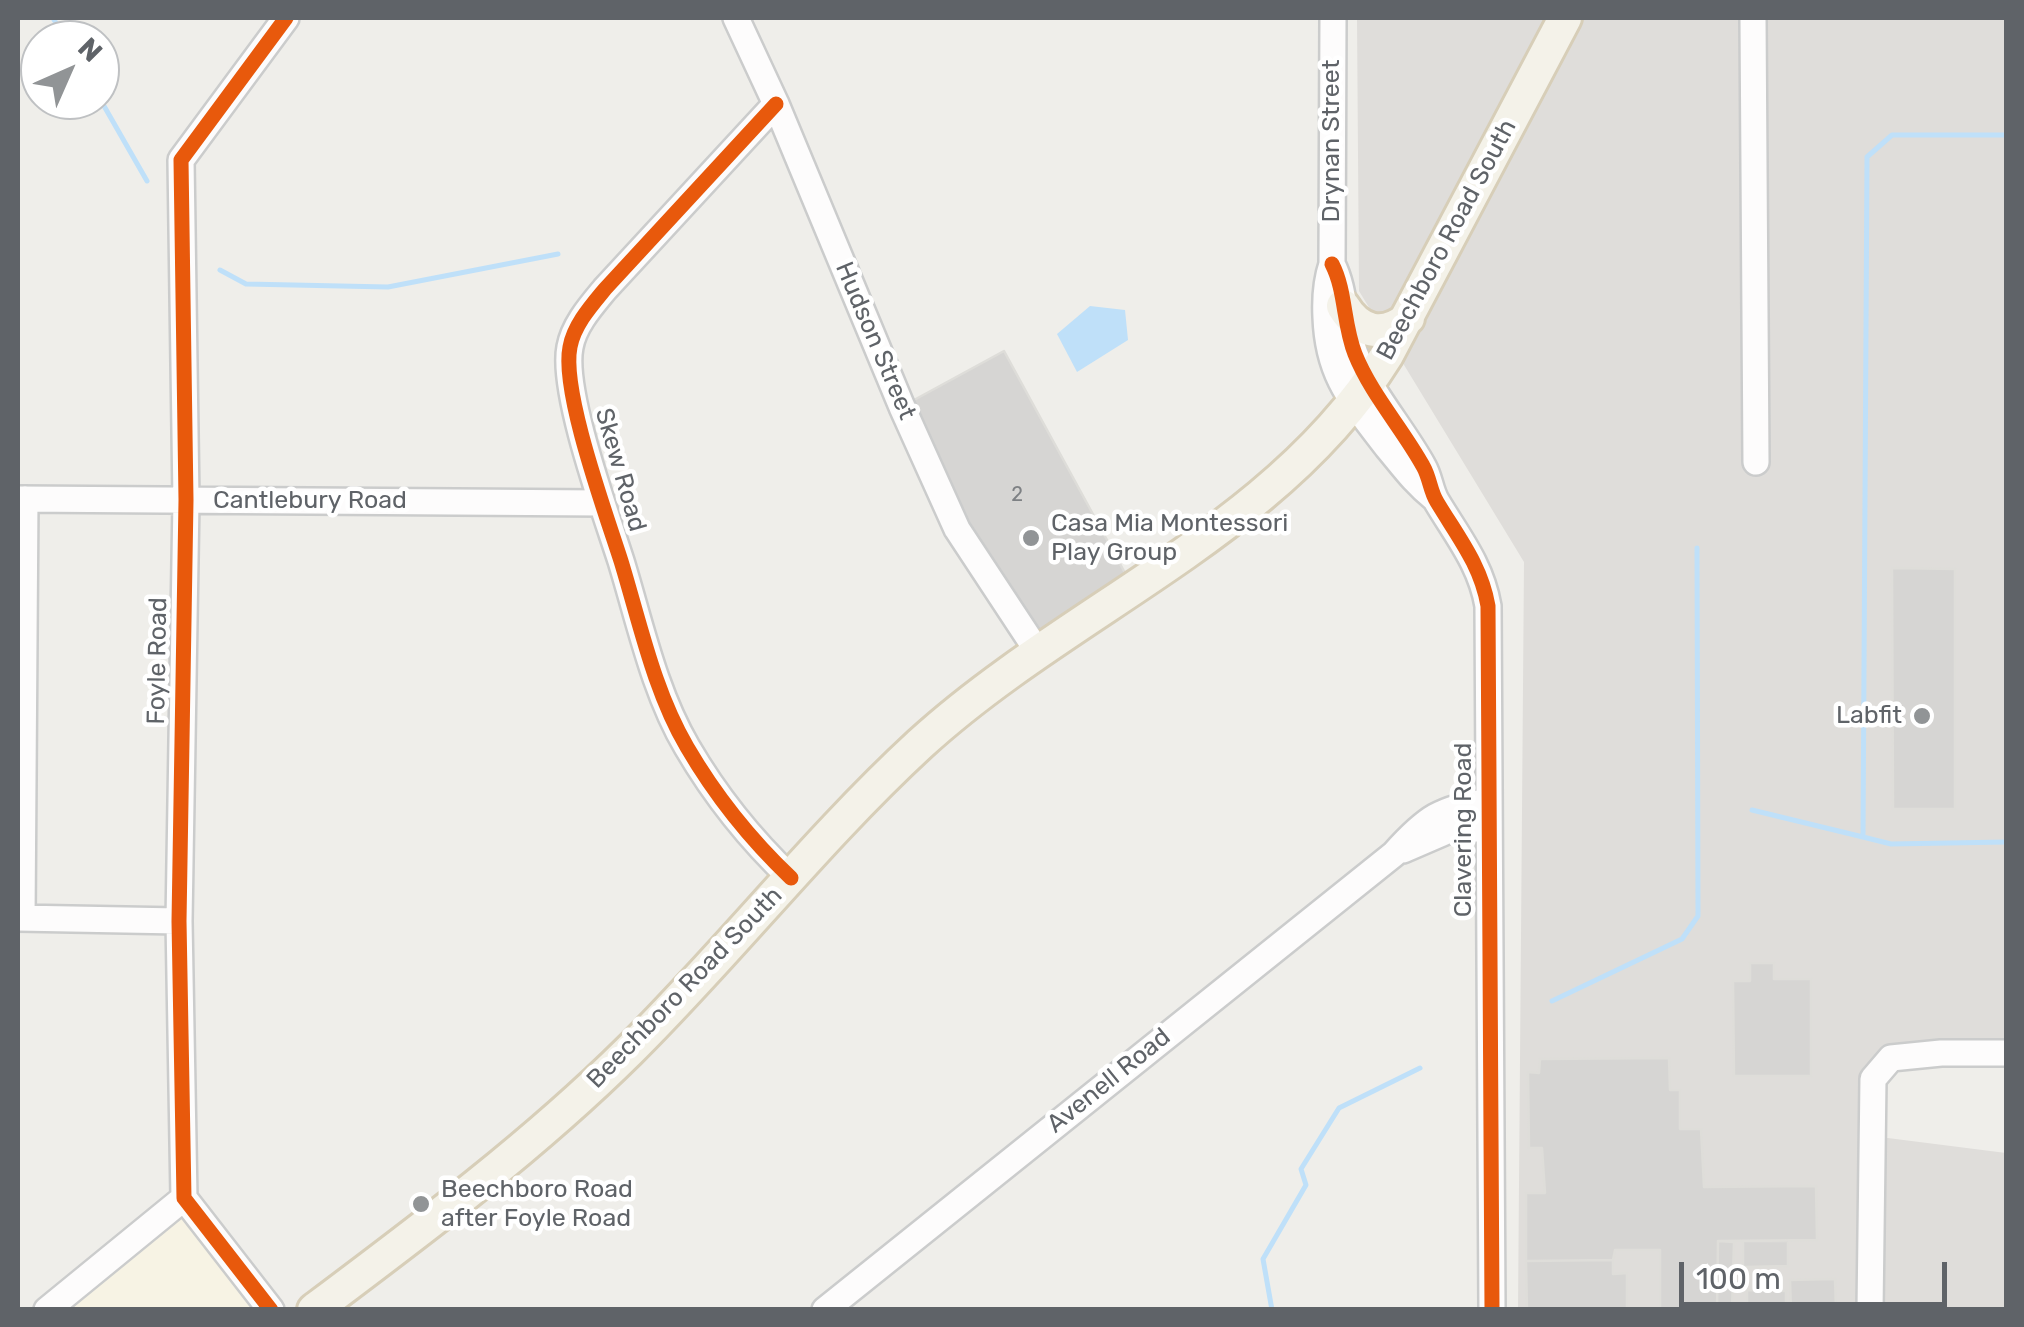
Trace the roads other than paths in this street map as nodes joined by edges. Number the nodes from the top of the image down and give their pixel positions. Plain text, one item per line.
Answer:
1 (736, 18) edge
2 (1333, 18) edge
3 (1565, 18) edge
4 (1753, 18) edge
5 (279, 20) edge
6 (776, 104) junction
7 (1332, 264) junction
8 (1342, 306) junction
9 (1408, 318) junction
10 (1362, 393) junction
11 (1756, 462) dead end
12 (21, 499) edge
13 (186, 500) junction
14 (602, 503) junction
15 (1038, 652) junction
16 (1489, 801) junction
17 (1489, 828) junction
18 (1394, 854) junction
19 (791, 878) junction
20 (20, 918) edge
21 (179, 922) junction
22 (2006, 1053) edge
23 (184, 1198) junction
24 (47, 1310) edge
25 (271, 1310) edge
26 (314, 1310) edge
27 (825, 1310) edge
28 (1492, 1310) edge
29 (1870, 1310) edge

1 - 6 street, Hudson Street
2 - 7 street, Drynan Street
3 - 9 main road, Beechboro Road South
4 - 11 street
5 - 13 street, Foyle Road
6 - 14 street, Skew Road
6 - 15 street, Hudson Street
7 - 8 street, Drynan Street
7 - 10 street, Drynan Street
8 - 9 main road
8 - 10 street, Drynan Street
9 - 10 main road, Beechboro Road South
10 - 15 main road, Beechboro Road South
10 - 16 street, Clavering Road
12 - 13 street, Cantlebury Road
12 - 20 street
13 - 14 street, Cantlebury Road
13 - 21 street, Foyle Road
14 - 19 street, Skew Road
15 - 19 main road, Beechboro Road South
16 - 17 street, Clavering Road
16 - 18 street, Avenell Road
17 - 18 street, Avenell Road
17 - 28 street, Clavering Road
18 - 27 street, Avenell Road
19 - 26 main road, Beechboro Road South
20 - 21 street
21 - 23 street, Foyle Road
22 - 29 street
23 - 24 street
23 - 25 street

